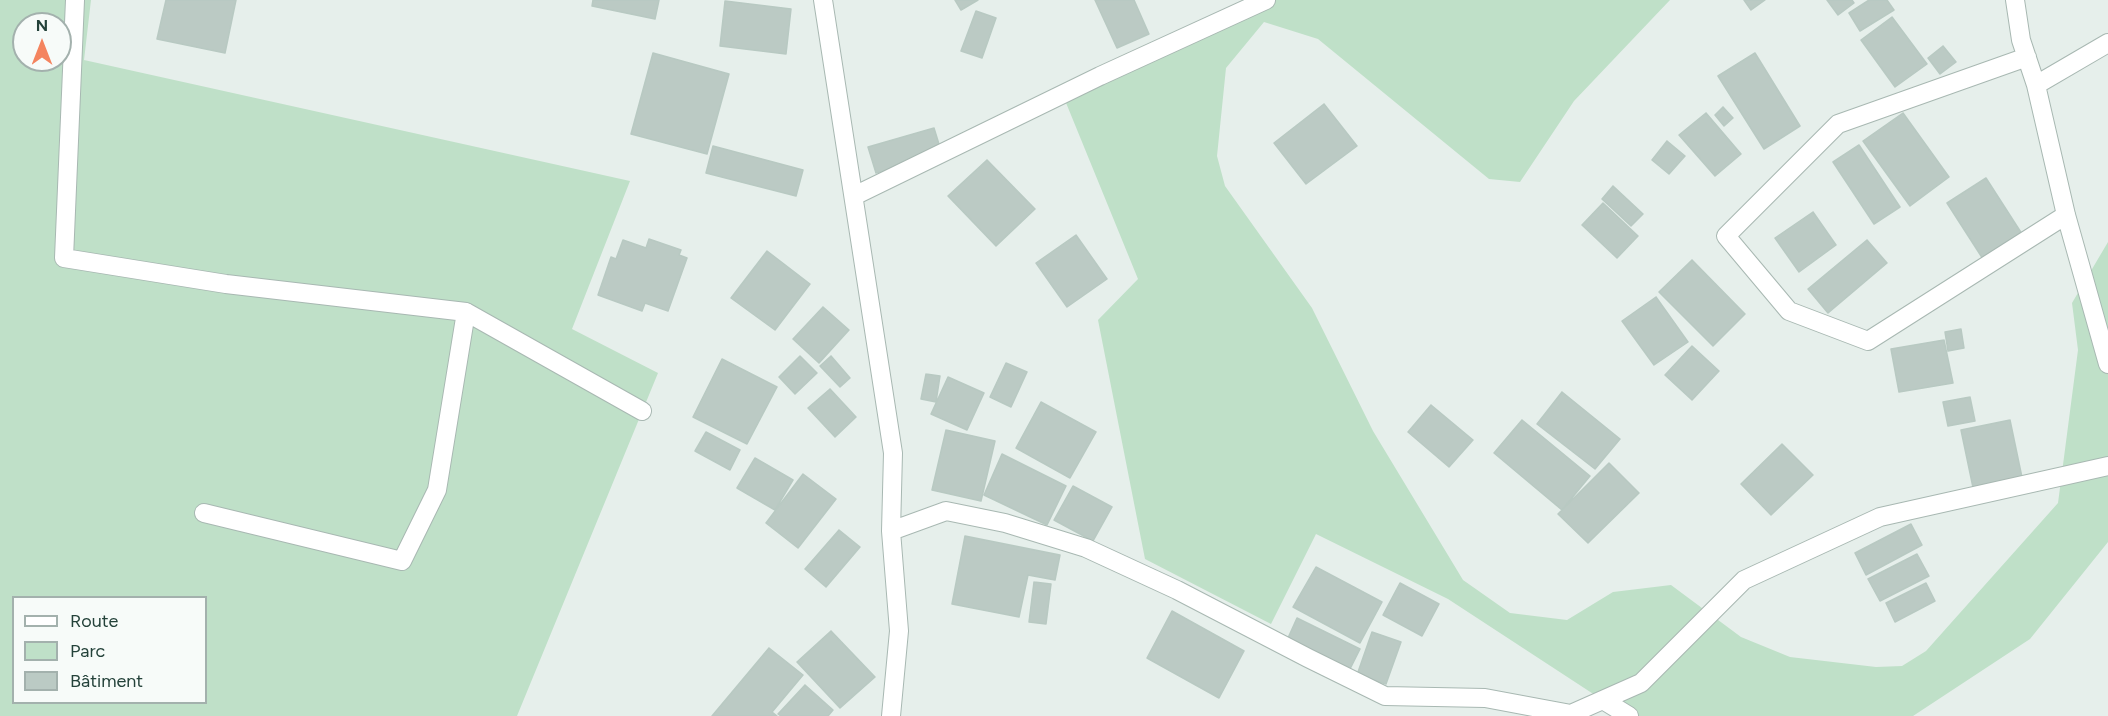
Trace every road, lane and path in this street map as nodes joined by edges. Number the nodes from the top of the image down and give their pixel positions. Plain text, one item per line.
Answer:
1 (75, 0) edge
2 (823, 0) edge
3 (1266, 0) edge
4 (2016, 0) edge
5 (2108, 43) edge
6 (2027, 57) junction
7 (2036, 85) junction
8 (854, 196) junction
9 (2066, 215) junction
10 (466, 312) junction
11 (2108, 364) edge
12 (642, 411) dead end
13 (2108, 466) edge
14 (204, 513) dead end
15 (891, 531) junction
16 (1603, 700) junction
17 (891, 716) edge
18 (1629, 716) edge

1 - 10 street
2 - 8 street
3 - 8 street
4 - 6 street
5 - 7 street
6 - 7 street
6 - 9 street
7 - 9 street
8 - 15 street
9 - 11 street
10 - 12 street
10 - 14 street
13 - 16 street
15 - 16 street
15 - 17 street
16 - 18 street

